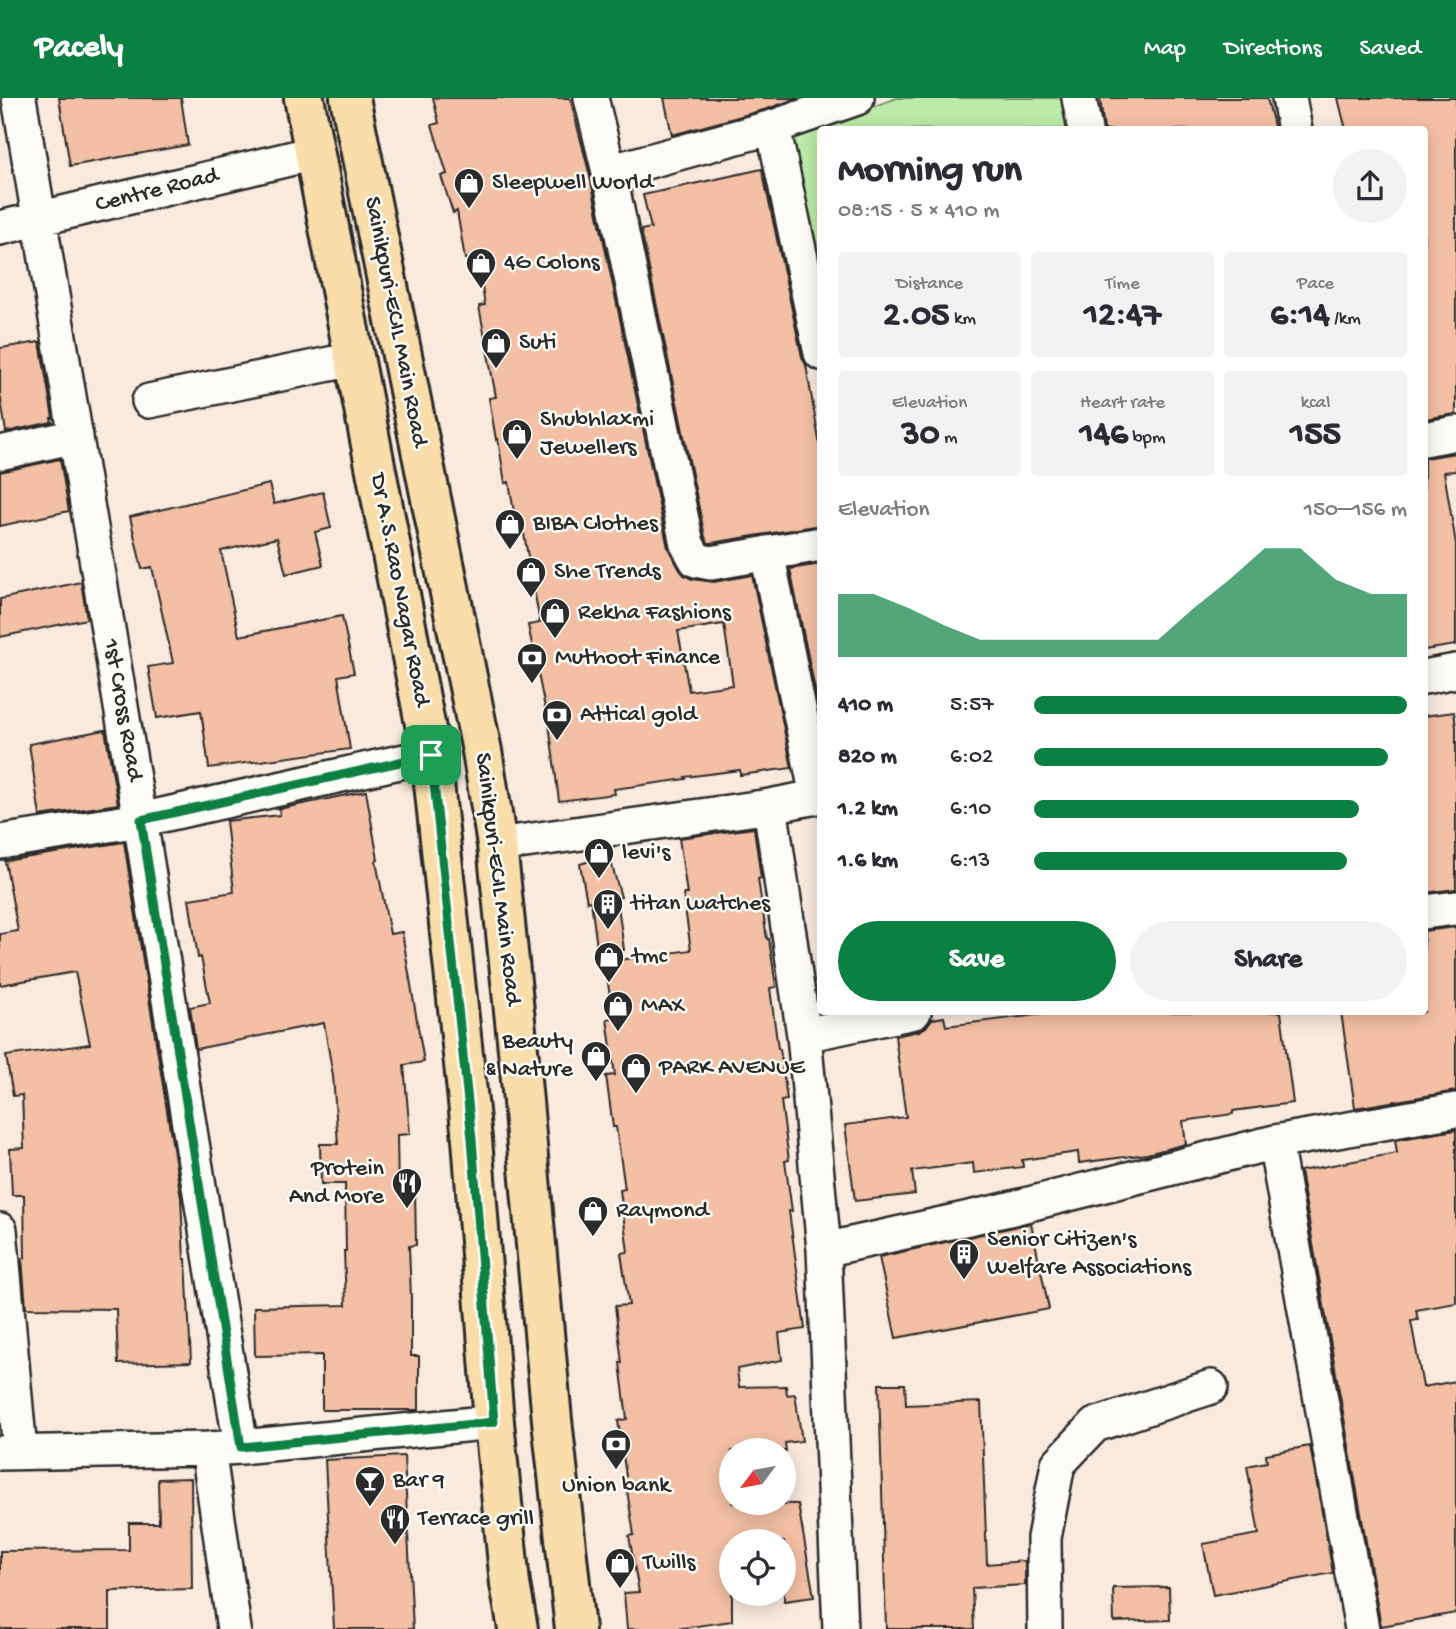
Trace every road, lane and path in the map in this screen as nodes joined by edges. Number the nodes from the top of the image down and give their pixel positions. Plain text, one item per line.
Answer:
1 (19, 98) edge
2 (304, 98) edge
3 (350, 98) edge
4 (592, 98) edge
5 (857, 98) edge
6 (1079, 98) edge
7 (1289, 98) edge
8 (1085, 126) edge
9 (1294, 126) edge
10 (773, 127) junction
11 (314, 153) junction
12 (609, 172) junction
13 (40, 220) junction
14 (0, 228) edge
15 (817, 334) edge
16 (354, 359) junction
17 (149, 401) dead end
18 (1456, 433) edge
19 (76, 436) junction
20 (1428, 438) edge
21 (0, 453) edge
22 (817, 545) edge
23 (767, 553) junction
24 (1456, 671) edge
25 (1428, 676) edge
26 (431, 755) junction
27 (817, 787) edge
28 (817, 796) edge
29 (770, 806) junction
30 (141, 820) junction
31 (0, 842) edge
32 (497, 845) junction
33 (1456, 908) edge
34 (1428, 912) edge
35 (900, 1015) edge
36 (804, 1035) junction
37 (1456, 1110) edge
38 (526, 1136) junction
39 (472, 1139) junction
40 (1275, 1142) junction
41 (0, 1230) edge
42 (824, 1250) junction
43 (1211, 1387) dead end
44 (494, 1422) junction
45 (241, 1447) junction
46 (208, 1449) junction
47 (10, 1452) edge
48 (233, 1629) edge
49 (518, 1629) edge
50 (575, 1629) edge
51 (840, 1629) edge
52 (1045, 1629) edge
53 (1363, 1629) edge

1 - 13 street, 1st Cross Road
2 - 11 main road, Dr A.S.Rao Nagar Road
3 - 32 main road, Sainikpuri-ECIL Main Road
4 - 12 street
5 - 10 street
6 - 8 street
7 - 9 street
10 - 12 street
10 - 15 street
11 - 13 street, Centre Road
11 - 16 main road, Dr A.S.Rao Nagar Road
12 - 23 street
13 - 14 street, Centre Road
13 - 19 street, 1st Cross Road
16 - 17 street
16 - 26 main road, Dr A.S.Rao Nagar Road
18 - 20 street
19 - 21 street
19 - 30 street, 1st Cross Road
22 - 23 street
23 - 27 street
24 - 25 street
26 - 30 street
26 - 39 main road, Dr A.S.Rao Nagar Road
28 - 29 street
29 - 32 street
29 - 36 street
30 - 31 street
30 - 45 street, 1st Cross Road
32 - 38 main road, Sainikpuri-ECIL Main Road
33 - 34 street
35 - 36 street
36 - 42 street
37 - 40 street
38 - 39 main road
38 - 50 main road, Sainikpuri-ECIL Main Road
39 - 44 main road, Dr A.S.Rao Nagar Road
40 - 42 street
40 - 53 street
41 - 47 street
42 - 51 street
43 - 52 street
44 - 45 street
44 - 49 main road, Dr A.S.Rao Nagar Road
45 - 46 street
46 - 47 street
46 - 48 street

